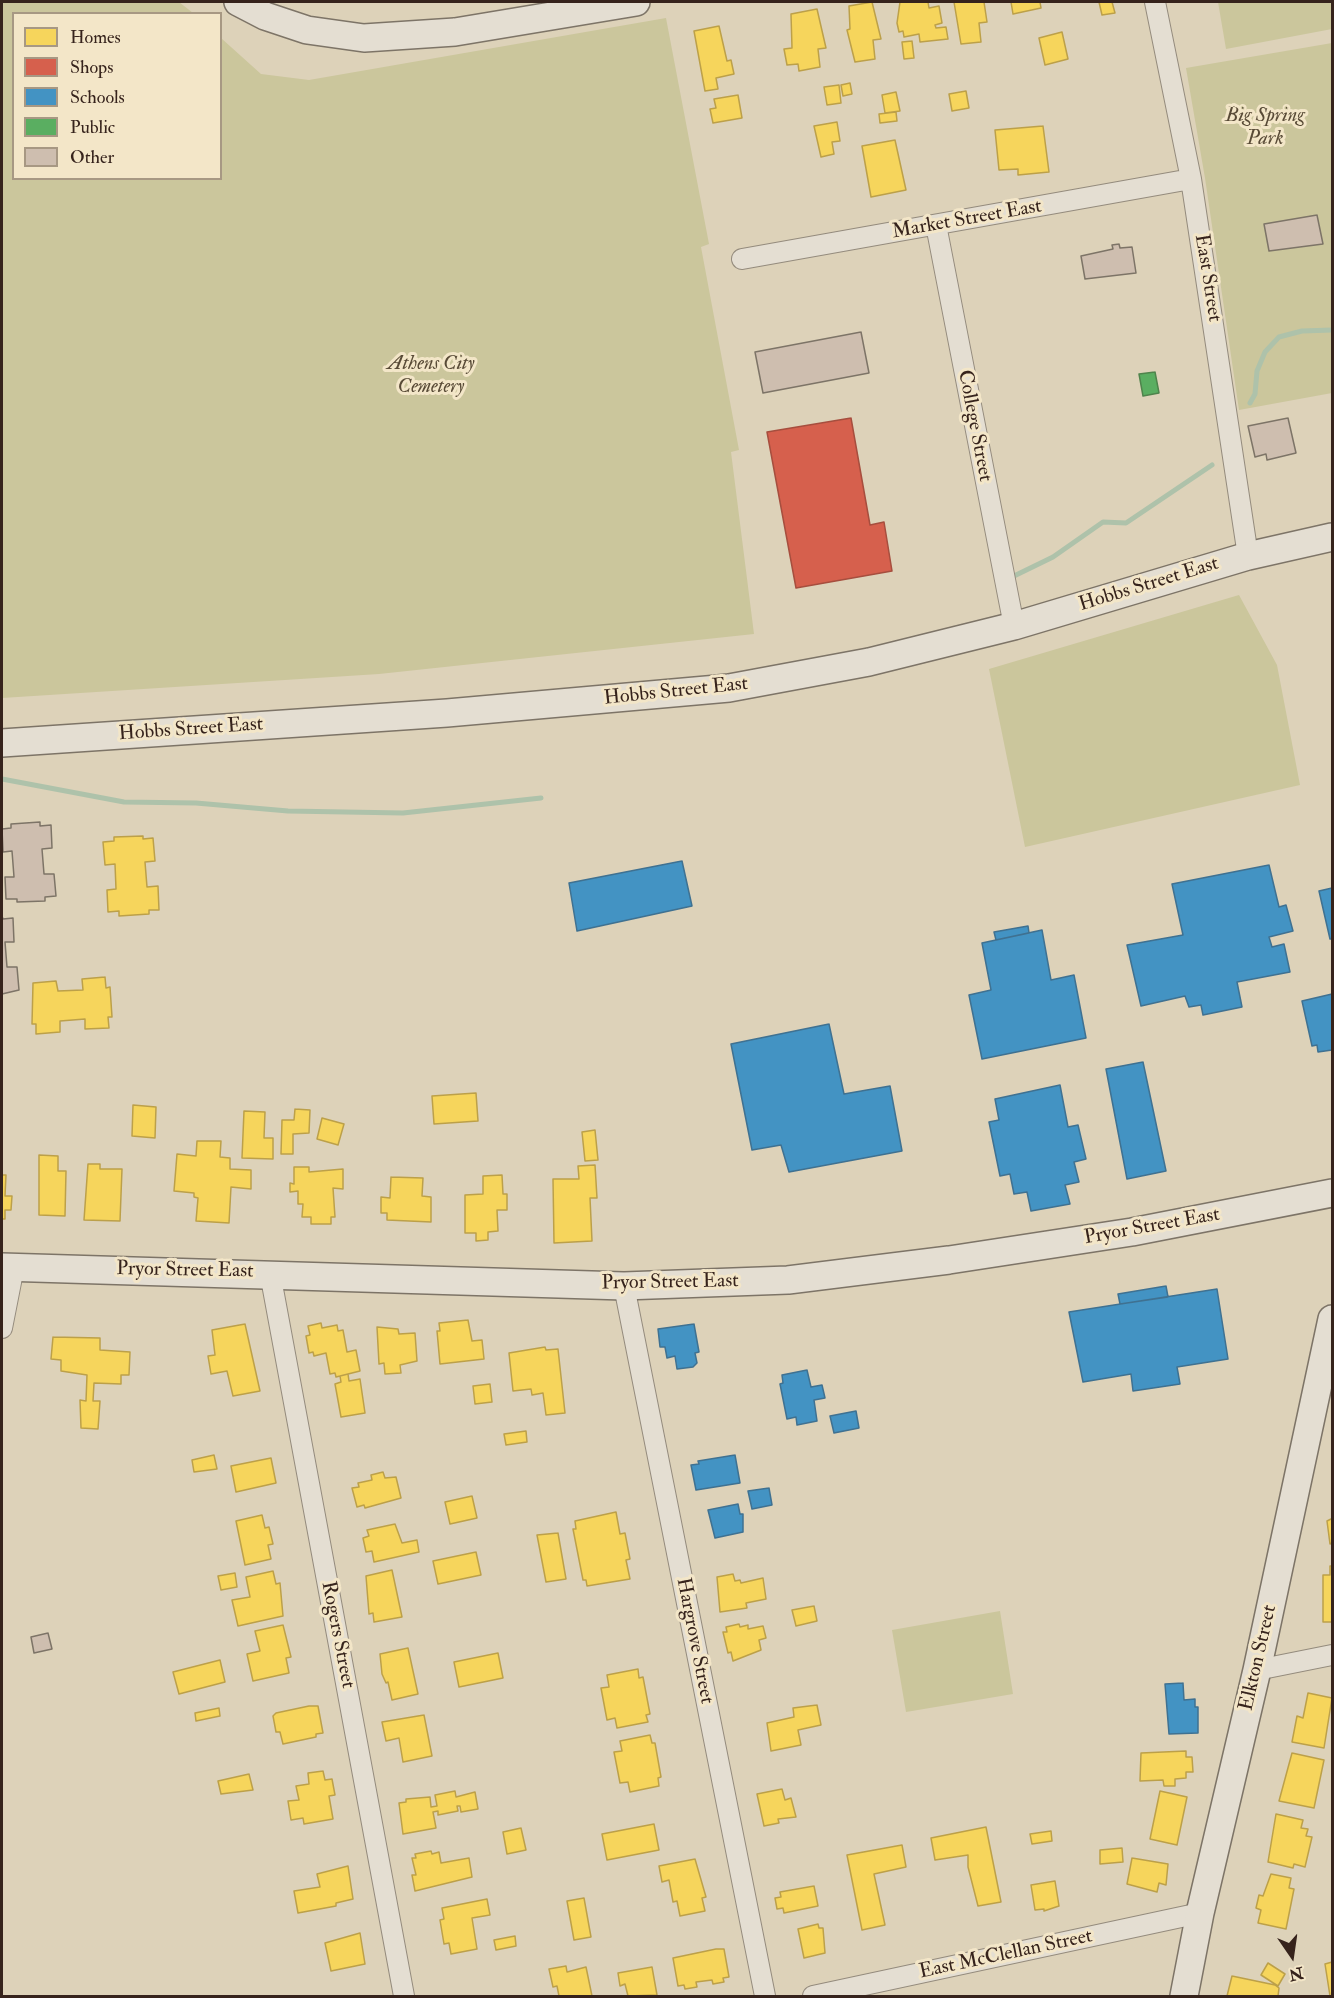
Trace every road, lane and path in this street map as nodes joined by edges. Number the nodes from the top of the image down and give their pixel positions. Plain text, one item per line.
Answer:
1 (238, 2) edge
2 (636, 2) edge
3 (1155, 2) edge
4 (1191, 180) junction
5 (936, 225) junction
6 (742, 259) dead end
7 (1332, 537) edge
8 (1248, 556) junction
9 (1014, 626) junction
10 (2, 743) edge
11 (1332, 1193) edge
12 (8, 1267) edge
13 (270, 1273) junction
14 (624, 1286) junction
15 (1332, 1319) edge
16 (2, 1328) edge
17 (1332, 1655) edge
18 (1257, 1670) junction
19 (1200, 1913) junction
20 (404, 1996) edge
21 (765, 1996) edge
22 (813, 1996) edge
23 (1184, 1996) edge

1 - 2 street
3 - 4 street, East Street
4 - 5 street, Market Street East
4 - 8 street, East Street
5 - 6 street, Market Street East
5 - 9 street, College Street
7 - 8 street, Hobbs Street East
8 - 9 street, Hobbs Street East
9 - 10 street, Hobbs Street East
11 - 14 street, Pryor Street East
12 - 13 street, Pryor Street East
12 - 16 street
13 - 14 street, Pryor Street East
13 - 20 street, Rogers Street
14 - 21 street, Hargrove Street
15 - 18 street, Elkton Street
17 - 18 street
18 - 19 street, Elkton Street
19 - 22 street, East McClellan Street
19 - 23 street, Elkton Street

